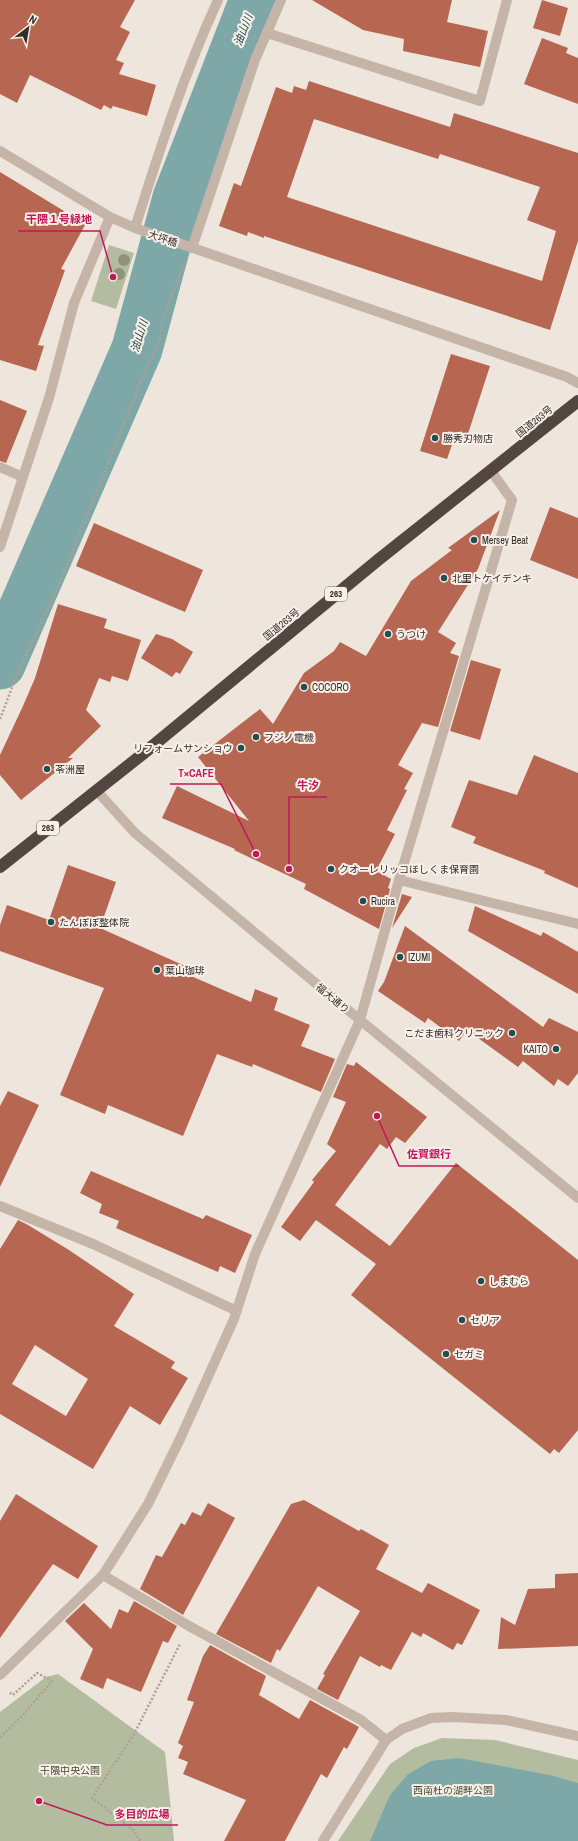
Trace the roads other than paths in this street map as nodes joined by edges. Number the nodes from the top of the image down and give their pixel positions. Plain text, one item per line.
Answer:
1 (218, 0) edge
2 (282, 0) edge
3 (507, 0) edge
4 (267, 33) junction
5 (0, 151) edge
6 (110, 217) junction
7 (135, 228) junction
8 (192, 248) junction
9 (578, 383) edge
10 (578, 401) edge
11 (0, 467) edge
12 (491, 471) junction
13 (23, 476) junction
14 (0, 547) edge
15 (96, 790) junction
16 (0, 867) edge
17 (399, 880) junction
18 (578, 924) edge
19 (360, 1020) junction
20 (578, 1198) edge
21 (0, 1206) edge
22 (237, 1312) junction
23 (103, 1575) junction
24 (0, 1675) edge
25 (578, 1736) edge
26 (386, 1740) junction
27 (323, 1841) edge

1 - 7 street
2 - 4 street
3 - 4 street
4 - 8 street
5 - 6 street, 大坪橋
6 - 7 street, 大坪橋
6 - 13 street
7 - 8 street, 大坪橋
8 - 9 street, 大坪橋
10 - 12 highway, 国道263号 / 263
11 - 13 street
12 - 15 highway, 国道263号 / 263
12 - 17 street
13 - 14 street
15 - 16 highway, 国道263号 / 263
15 - 19 street, 福大通り
17 - 18 street
17 - 19 street
19 - 20 street, 福大通り
19 - 22 street
21 - 22 street
22 - 23 street
23 - 24 street
23 - 26 street
25 - 26 street
26 - 27 street

